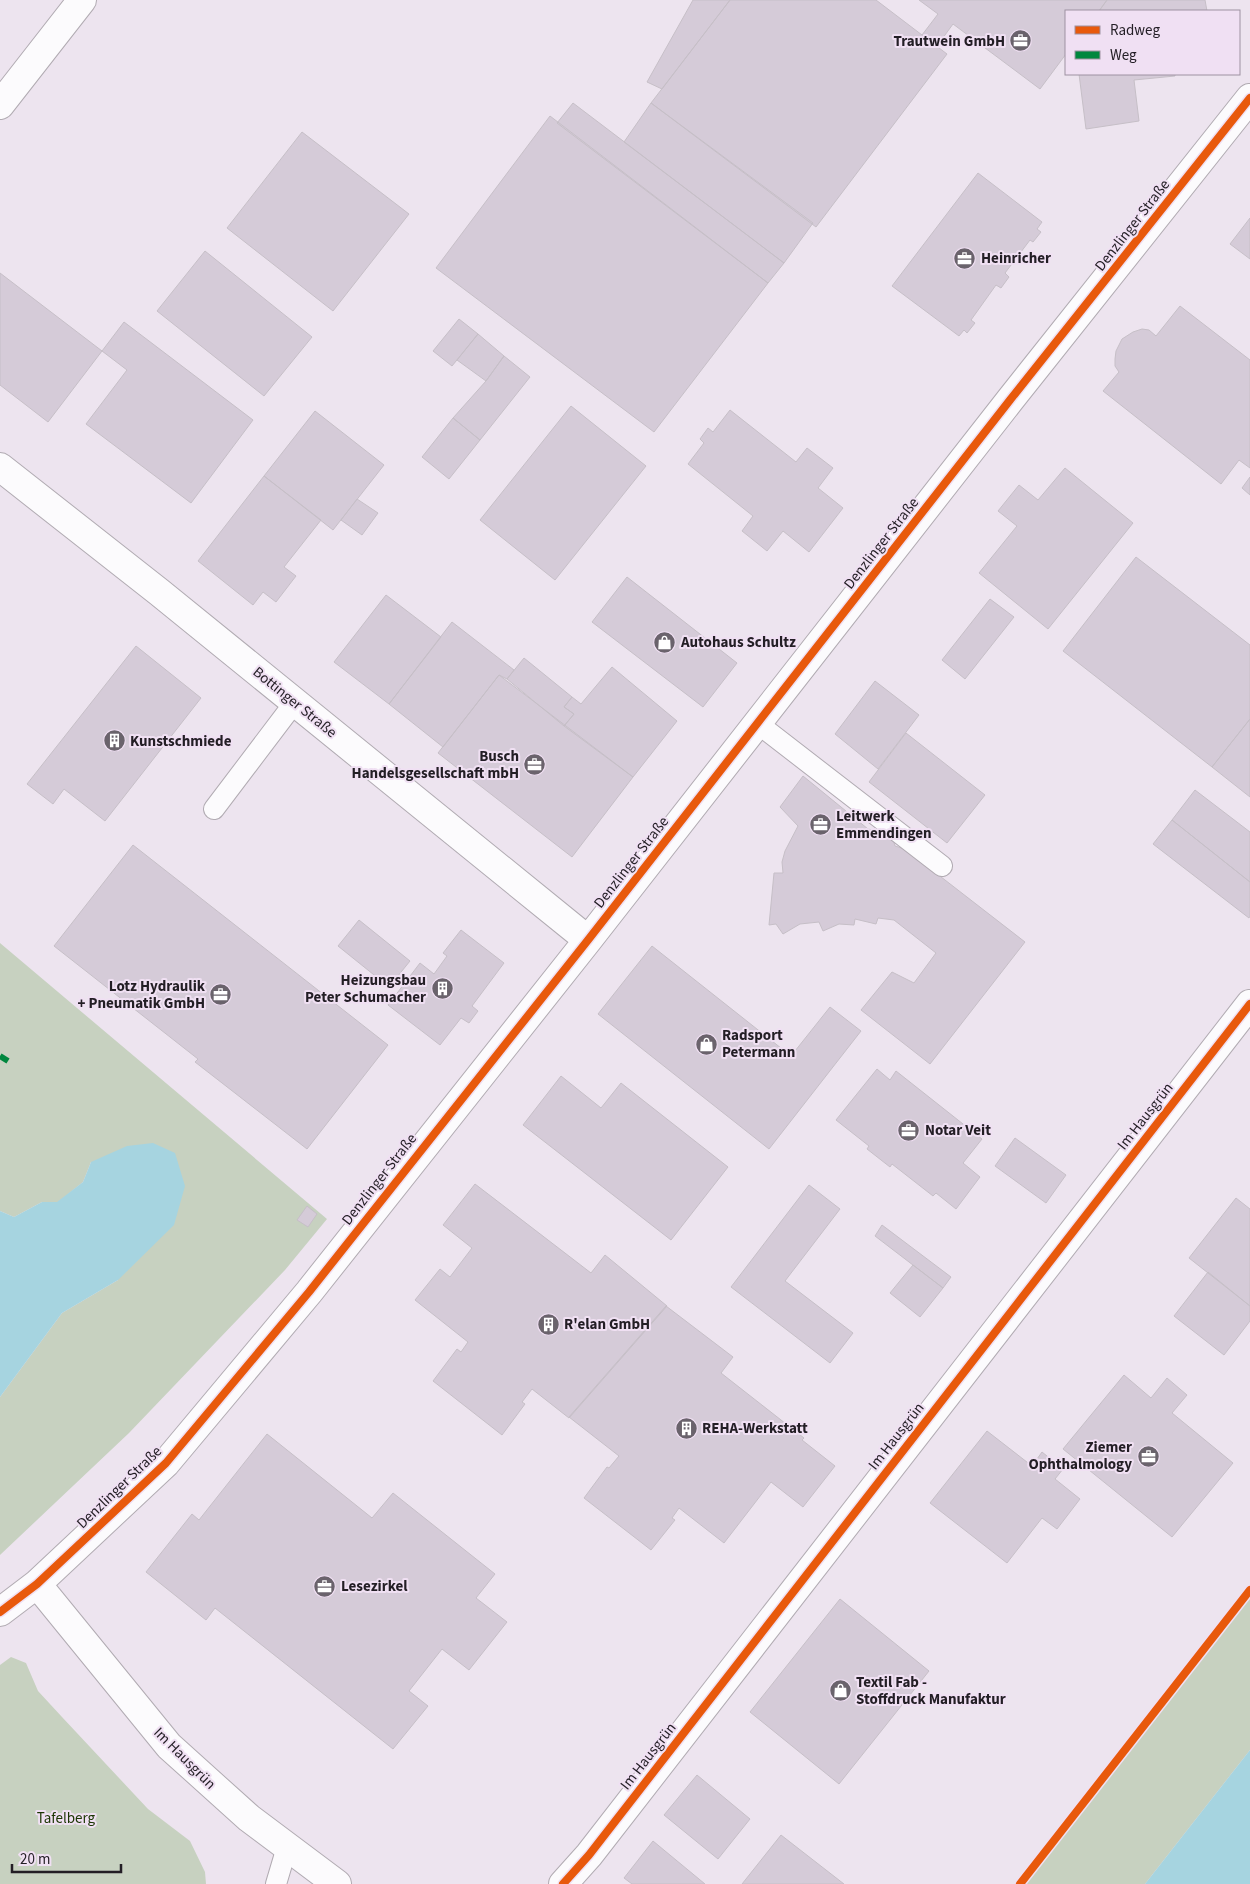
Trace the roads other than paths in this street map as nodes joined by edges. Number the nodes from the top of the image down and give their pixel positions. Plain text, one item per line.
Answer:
1 (82, 0) edge
2 (1250, 98) edge
3 (0, 105) edge
4 (0, 467) edge
5 (294, 702) junction
6 (757, 723) junction
7 (214, 809) dead end
8 (942, 866) dead end
9 (588, 940) junction
10 (1250, 1004) edge
11 (37, 1584) junction
12 (0, 1612) edge
13 (287, 1846) junction
14 (276, 1884) edge
15 (337, 1884) edge
16 (563, 1884) edge

1 - 3 street
2 - 6 street, Denzlinger Straße
4 - 5 street, Bottinger Straße
5 - 7 lane
5 - 9 street, Bottinger Straße
6 - 8 lane
6 - 9 street, Denzlinger Straße
9 - 11 street, Denzlinger Straße
10 - 16 street, Im Hausgrün
11 - 12 street, Denzlinger Straße
11 - 13 street, Im Hausgrün
13 - 14 lane
13 - 15 street, Im Hausgrün

